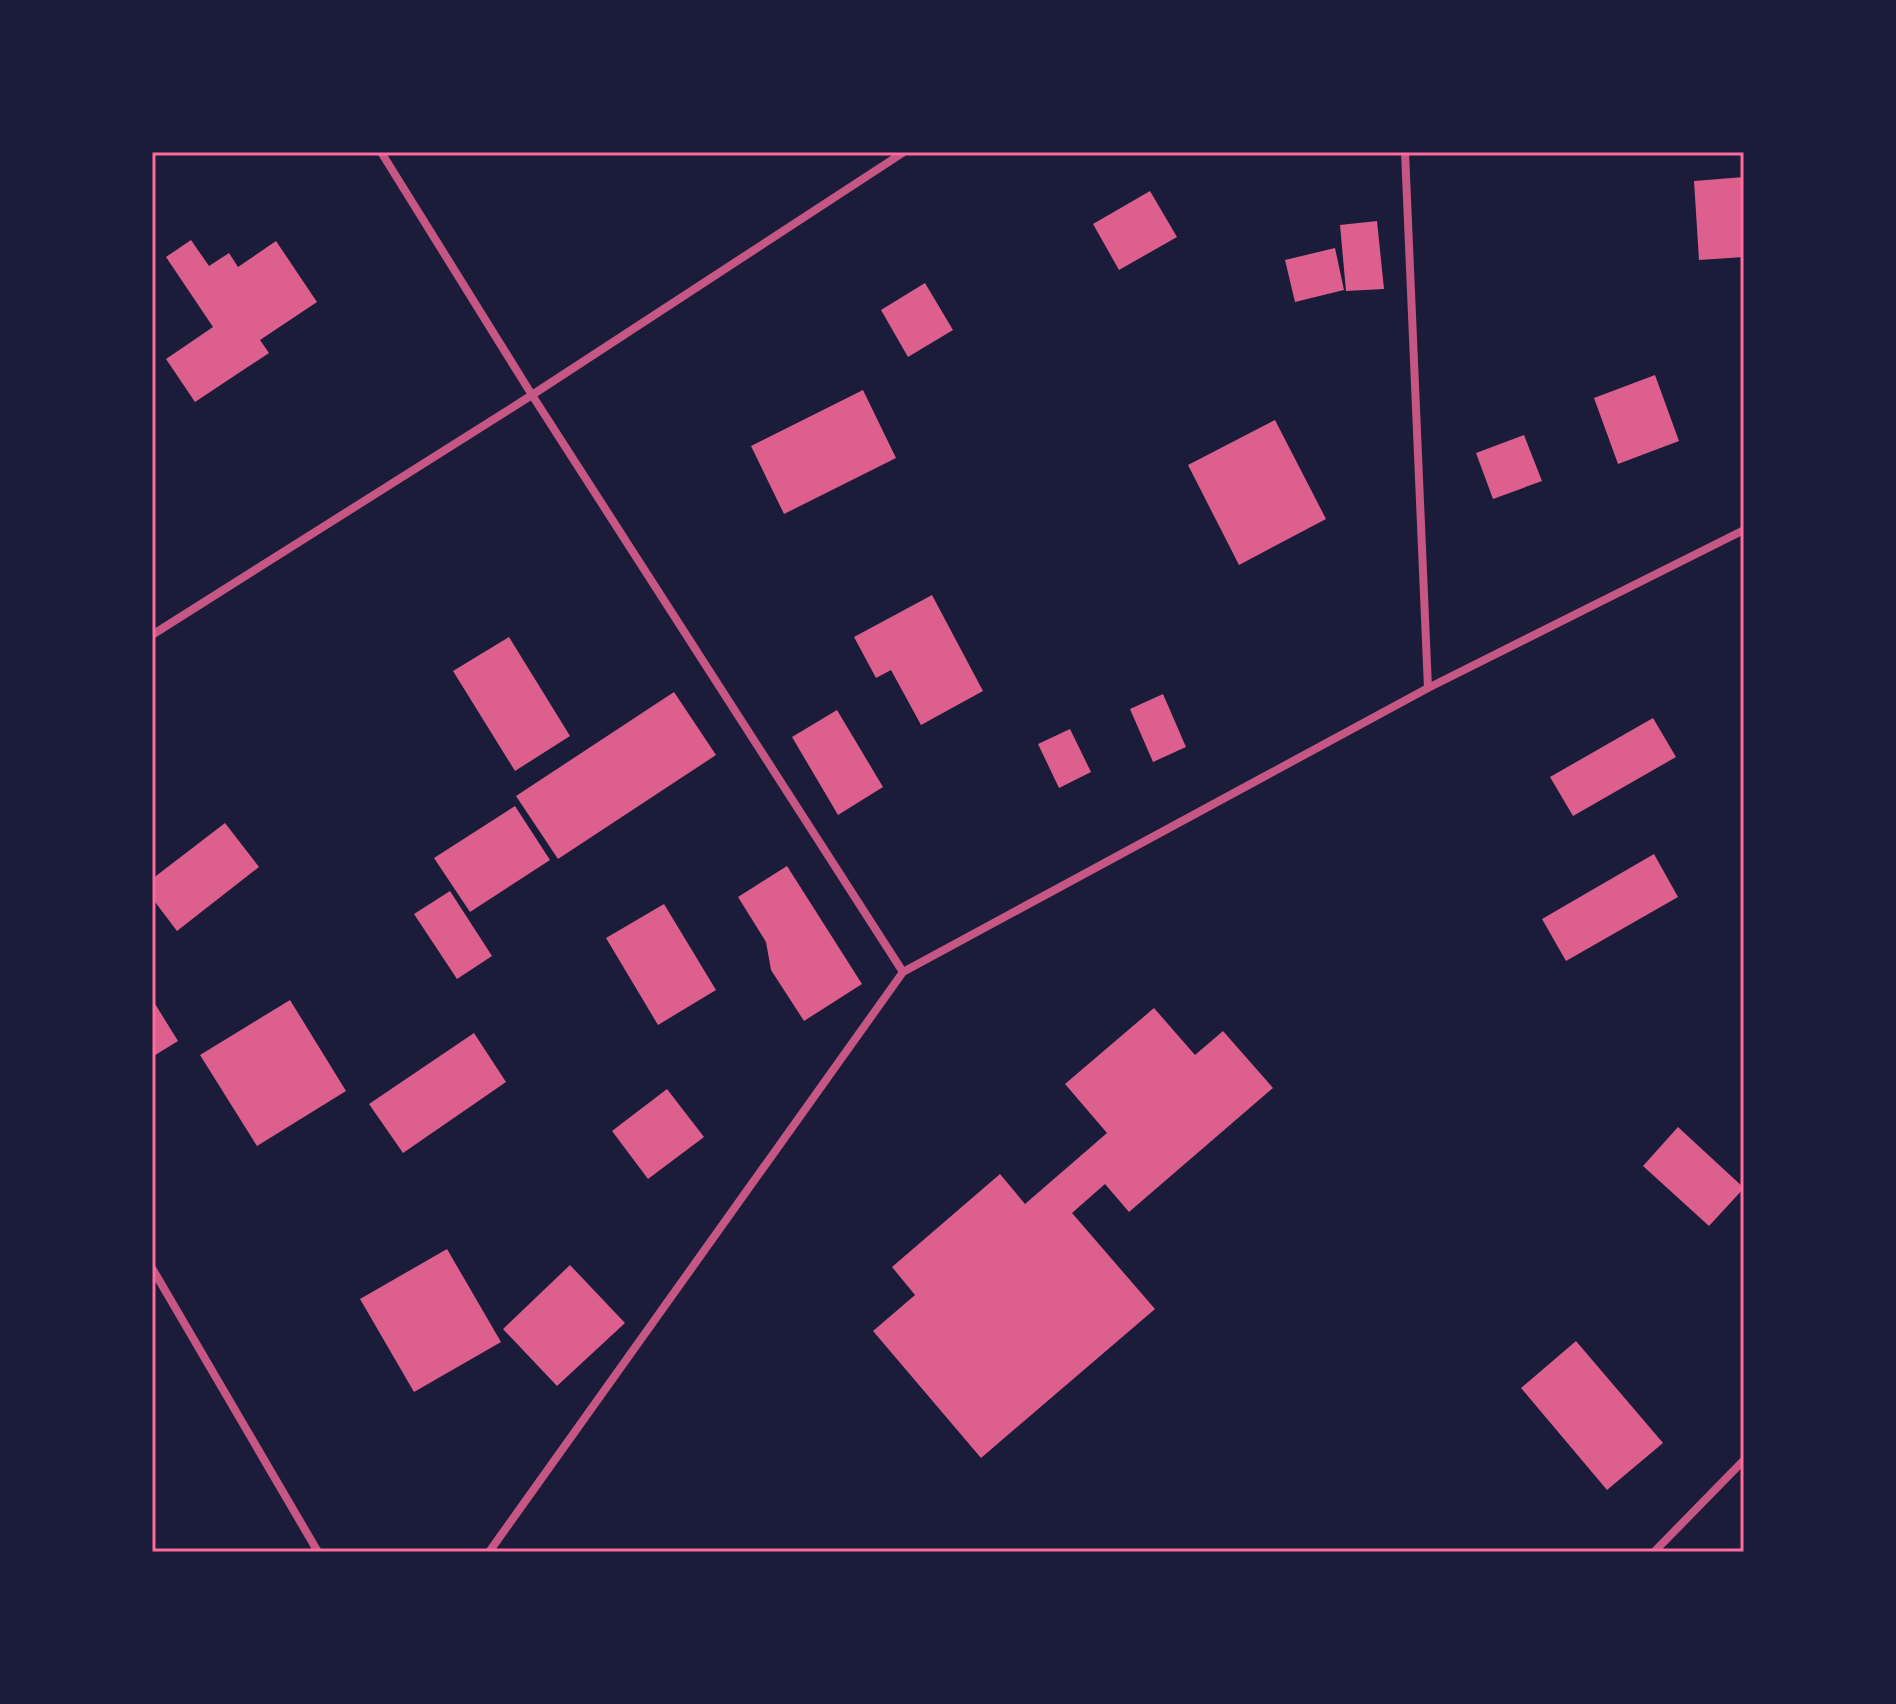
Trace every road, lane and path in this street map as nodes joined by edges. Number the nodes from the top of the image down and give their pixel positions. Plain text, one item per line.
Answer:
1 (381, 152) edge
2 (904, 152) edge
3 (1405, 152) edge
4 (532, 395) junction
5 (1744, 530) edge
6 (152, 635) edge
7 (1428, 688) junction
8 (903, 972) junction
9 (152, 1268) edge
10 (1744, 1460) edge
11 (318, 1552) edge
12 (489, 1552) edge
13 (1654, 1552) edge

1 - 4 street
2 - 4 street
3 - 7 street
4 - 6 street
4 - 8 street
5 - 7 street
7 - 8 street
8 - 12 street
9 - 11 street
10 - 13 street

